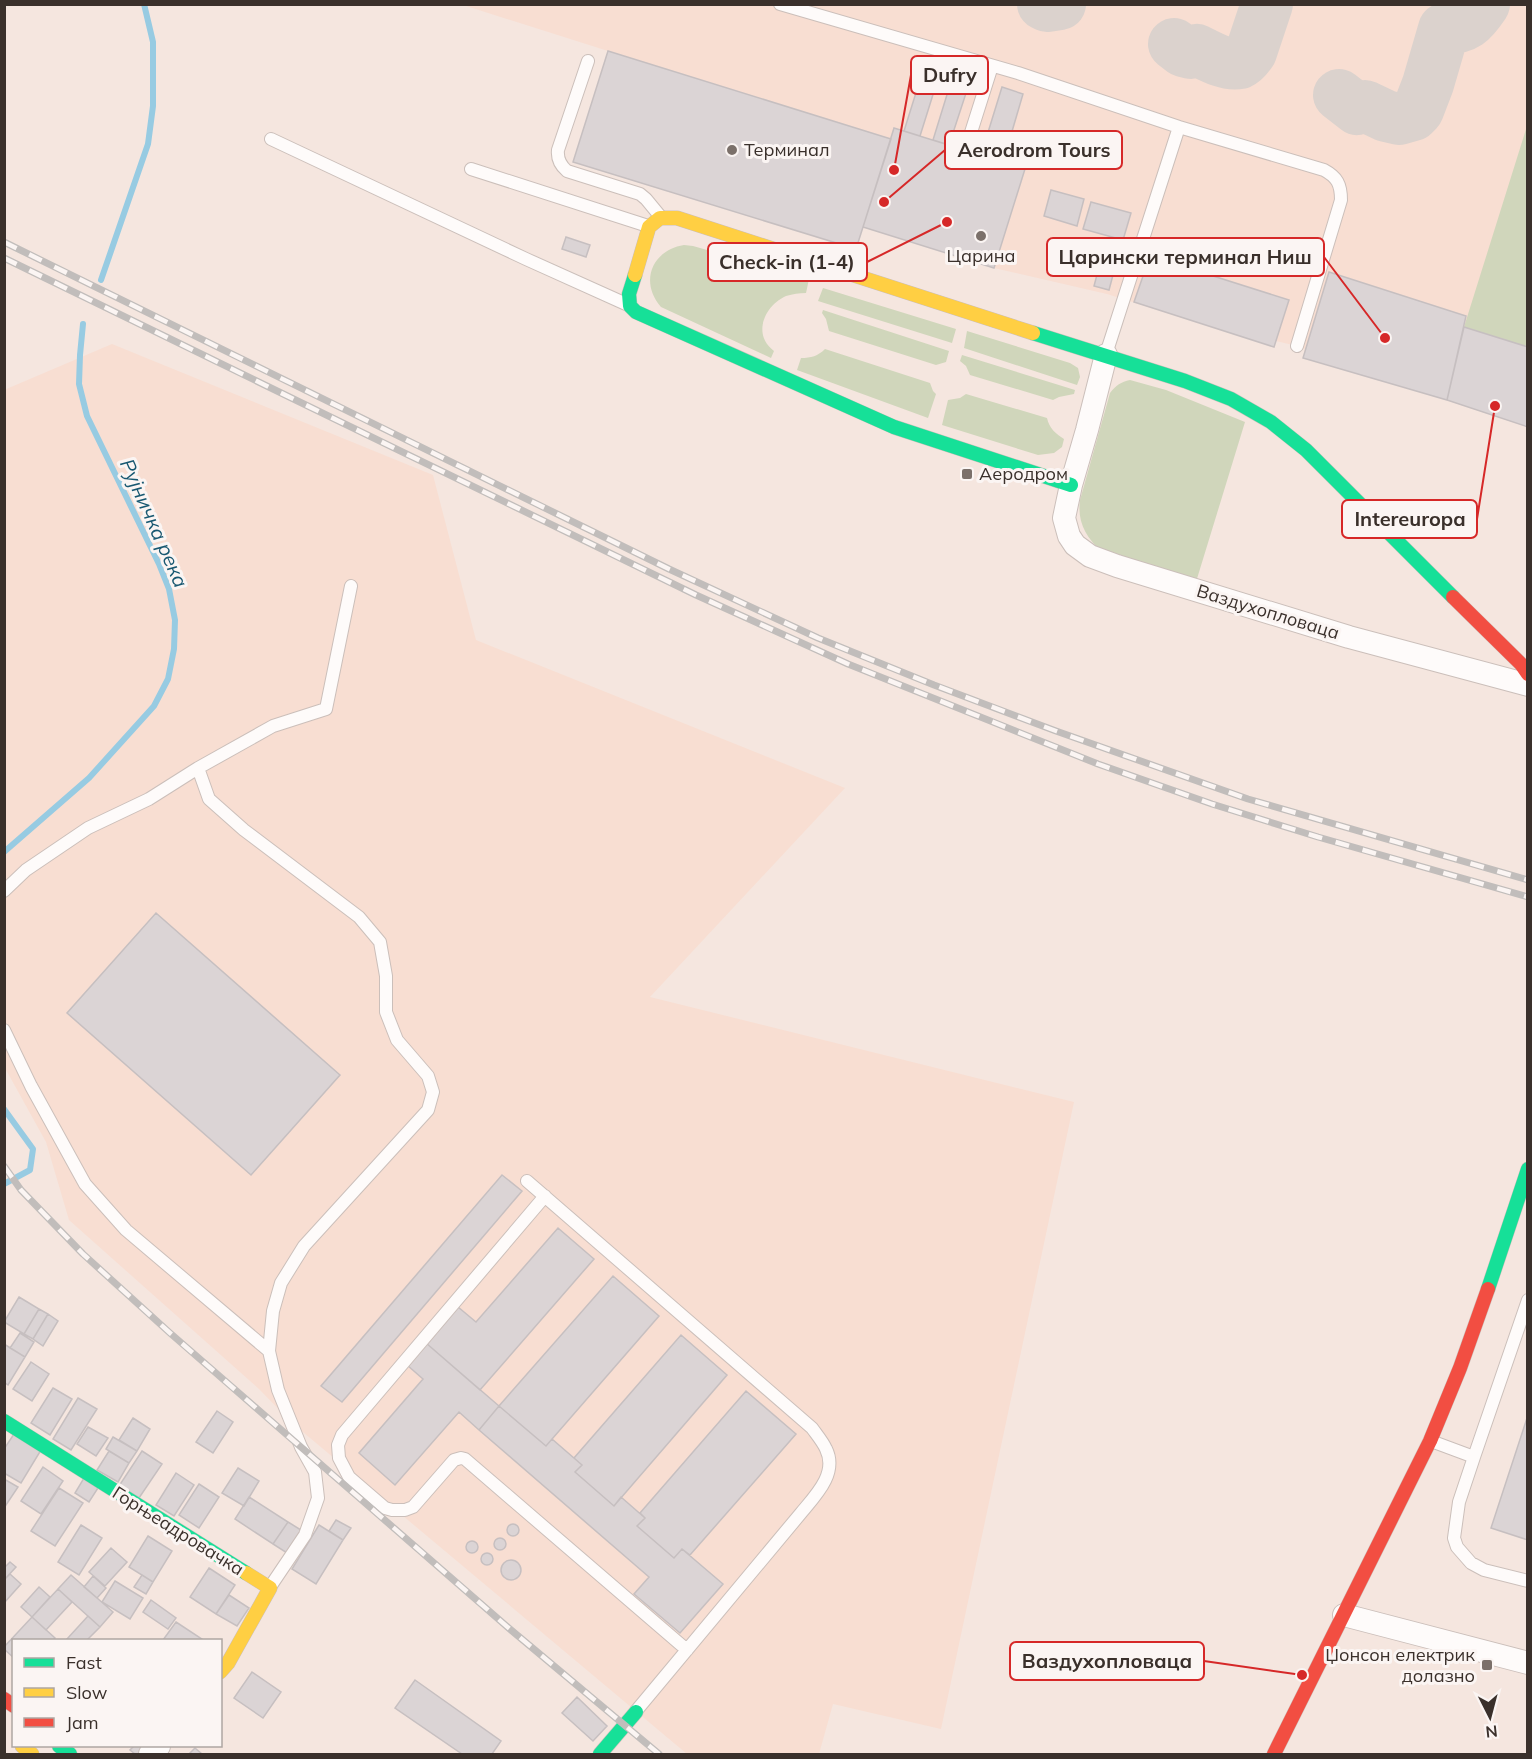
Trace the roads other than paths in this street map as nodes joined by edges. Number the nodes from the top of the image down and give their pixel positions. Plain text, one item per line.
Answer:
1 (780, 4) edge
2 (588, 61) dead end
3 (992, 66) junction
4 (1179, 127) junction
5 (271, 139) dead end
6 (967, 146) dead end
7 (471, 169) dead end
8 (661, 217) junction
9 (649, 227) junction
10 (630, 306) junction
11 (1297, 346) dead end
12 (1106, 355) junction
13 (1071, 485) junction
14 (351, 586) dead end
15 (1527, 674) edge
16 (1527, 685) edge
17 (198, 768) junction
18 (4, 891) edge
19 (4, 1030) edge
20 (1527, 1169) edge
21 (527, 1181) dead end
22 (545, 1196) junction
23 (1527, 1300) edge
24 (269, 1351) junction
25 (4, 1421) edge
26 (1430, 1440) junction
27 (1474, 1457) junction
28 (1527, 1581) edge
29 (270, 1588) junction
30 (1344, 1614) junction
31 (687, 1650) junction
32 (1527, 1663) edge
33 (222, 1670) edge
34 (636, 1712) joint
35 (600, 1755) edge
36 (1274, 1755) edge

1 - 3 lane
2 - 8 lane
3 - 4 lane
3 - 6 lane
4 - 11 lane
4 - 12 lane
5 - 10 lane
7 - 9 lane
8 - 9 street
8 - 12 street
9 - 10 street
10 - 13 street
12 - 13 street, Ваздухопловаца
12 - 15 street
13 - 16 street, Ваздухопловаца
14 - 17 lane
17 - 18 lane
17 - 24 lane
19 - 24 lane
20 - 26 street
21 - 22 lane
22 - 31 lane
22 - 31 lane
23 - 27 lane
24 - 29 lane
25 - 29 street, Горњеадровачка
26 - 27 lane
26 - 30 street
27 - 28 lane
29 - 33 street
30 - 32 street
30 - 36 street
31 - 34 lane
34 - 35 street

